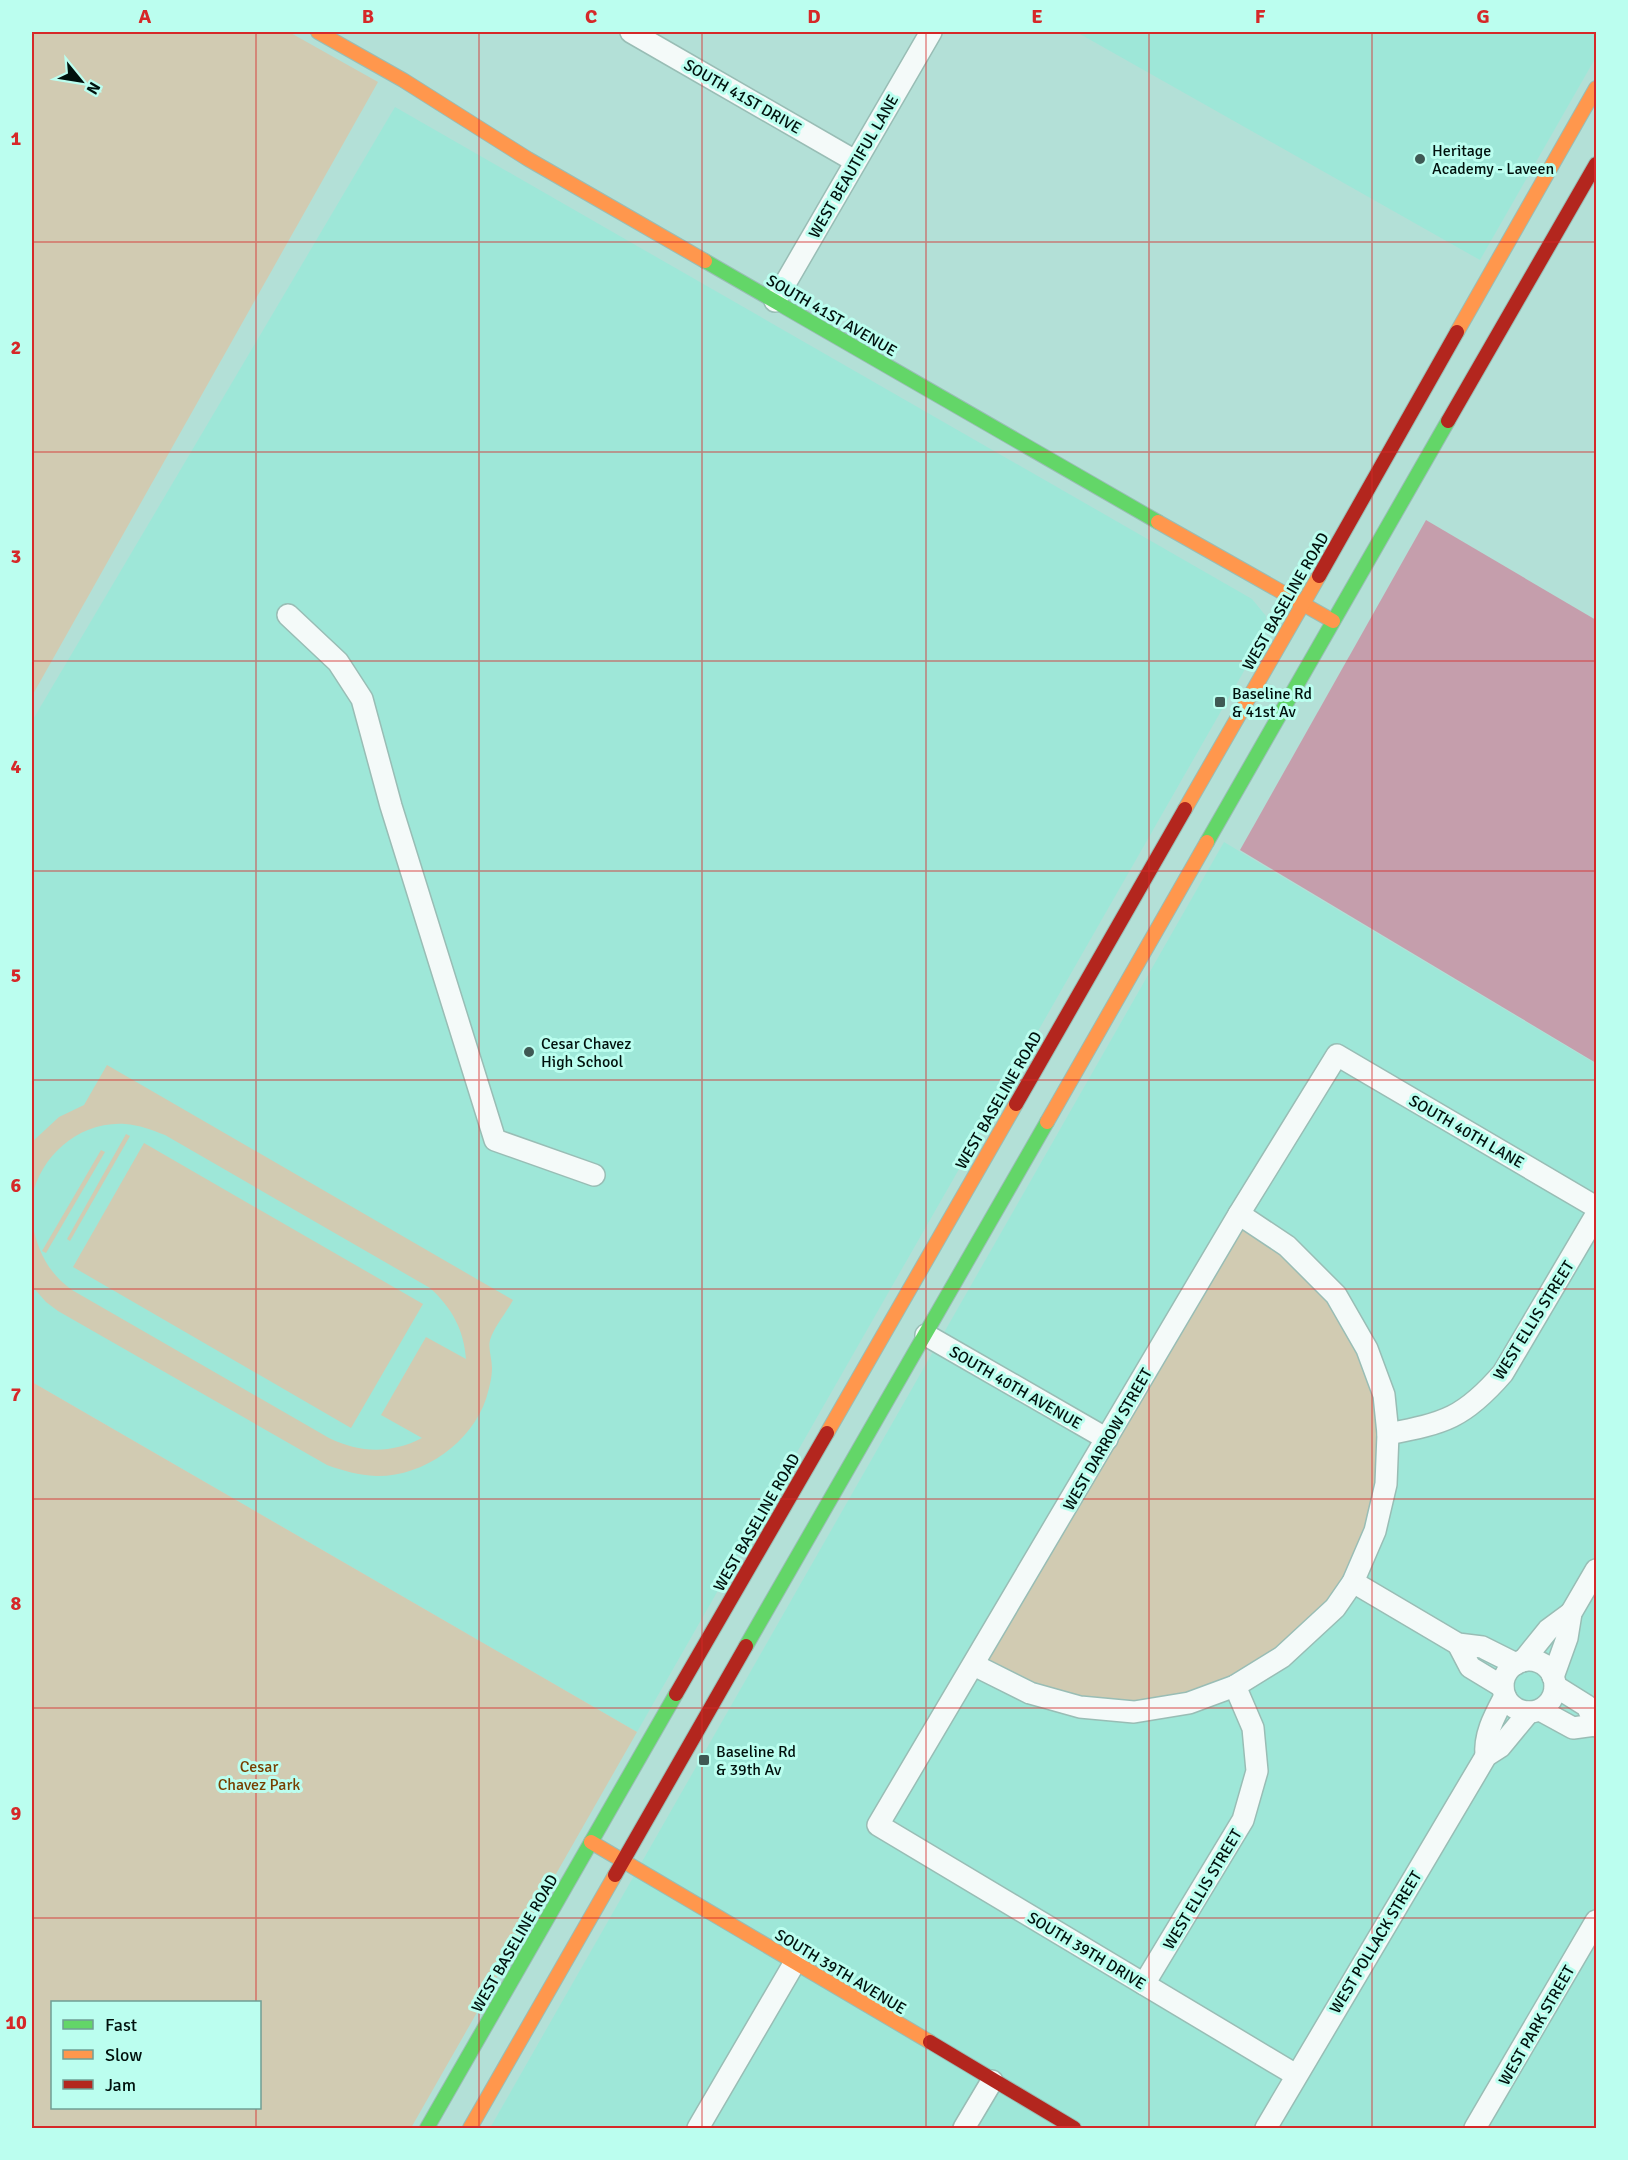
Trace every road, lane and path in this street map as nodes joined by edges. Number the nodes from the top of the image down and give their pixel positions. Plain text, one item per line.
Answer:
1 (318, 32) edge
2 (631, 32) edge
3 (931, 32) edge
4 (1596, 88) edge
5 (855, 161) junction
6 (1596, 164) edge
7 (775, 302) junction
8 (1303, 604) junction
9 (288, 615) dead end
10 (1333, 621) junction
11 (1337, 1055) joint
12 (594, 1175) dead end
13 (1596, 1207) edge
14 (1239, 1214) junction
15 (1596, 1215) edge
16 (926, 1335) junction
17 (1388, 1434) junction
18 (1107, 1439) junction
19 (1596, 1570) edge
20 (1353, 1582) junction
21 (1571, 1613) junction
22 (1458, 1644) junction
23 (1519, 1662) junction
24 (974, 1665) junction
25 (1554, 1682) junction
26 (1235, 1686) junction
27 (1504, 1692) junction
28 (1534, 1711) junction
29 (1596, 1726) edge
30 (1486, 1756) junction
31 (878, 1825) joint
32 (591, 1842) junction
33 (623, 1861) junction
34 (1596, 1921) edge
35 (795, 1962) junction
36 (1144, 1984) junction
37 (1296, 2075) junction
38 (992, 2081) junction
39 (427, 2128) edge
40 (470, 2128) edge
41 (698, 2128) edge
42 (964, 2128) edge
43 (1074, 2128) edge
44 (1266, 2128) edge
45 (1475, 2128) edge

1 - 7 main road, SOUTH 41ST AVENUE
2 - 5 street, SOUTH 41ST DRIVE
3 - 5 street, WEST BEAUTIFUL LANE
4 - 8 main road, WEST BASELINE ROAD
5 - 7 street, WEST BEAUTIFUL LANE
6 - 10 main road
7 - 8 main road, SOUTH 41ST AVENUE
8 - 10 main road, SOUTH 41ST AVENUE
8 - 32 main road, WEST BASELINE ROAD
9 - 12 street
10 - 16 main road
11 - 13 street, SOUTH 40TH LANE
11 - 14 street, WEST DARROW STREET
14 - 17 street
14 - 18 street, WEST DARROW STREET
15 - 17 street, WEST ELLIS STREET
16 - 18 street, SOUTH 40TH AVENUE
16 - 33 main road
17 - 20 street
18 - 24 street, WEST DARROW STREET
19 - 21 street
20 - 22 street
20 - 26 street
21 - 23 street
21 - 25 street
22 - 23 street
22 - 27 street
23 - 25 street
23 - 27 street
24 - 26 street
24 - 31 street, WEST DARROW STREET
25 - 28 street
25 - 29 street
26 - 36 street, WEST ELLIS STREET
27 - 28 street
27 - 30 street, WEST POLLACK STREET
28 - 29 street
28 - 30 street, WEST POLLACK STREET
30 - 37 street, WEST POLLACK STREET
31 - 36 street, SOUTH 39TH DRIVE
32 - 33 main road, SOUTH 39TH AVENUE
32 - 39 main road, WEST BASELINE ROAD
33 - 35 main road, SOUTH 39TH AVENUE
33 - 40 main road
34 - 45 street, WEST PARK STREET
35 - 38 main road, SOUTH 39TH AVENUE
35 - 41 street
36 - 37 street, SOUTH 39TH DRIVE
37 - 44 street, WEST POLLACK STREET
38 - 42 street
38 - 43 main road, SOUTH 39TH AVENUE

